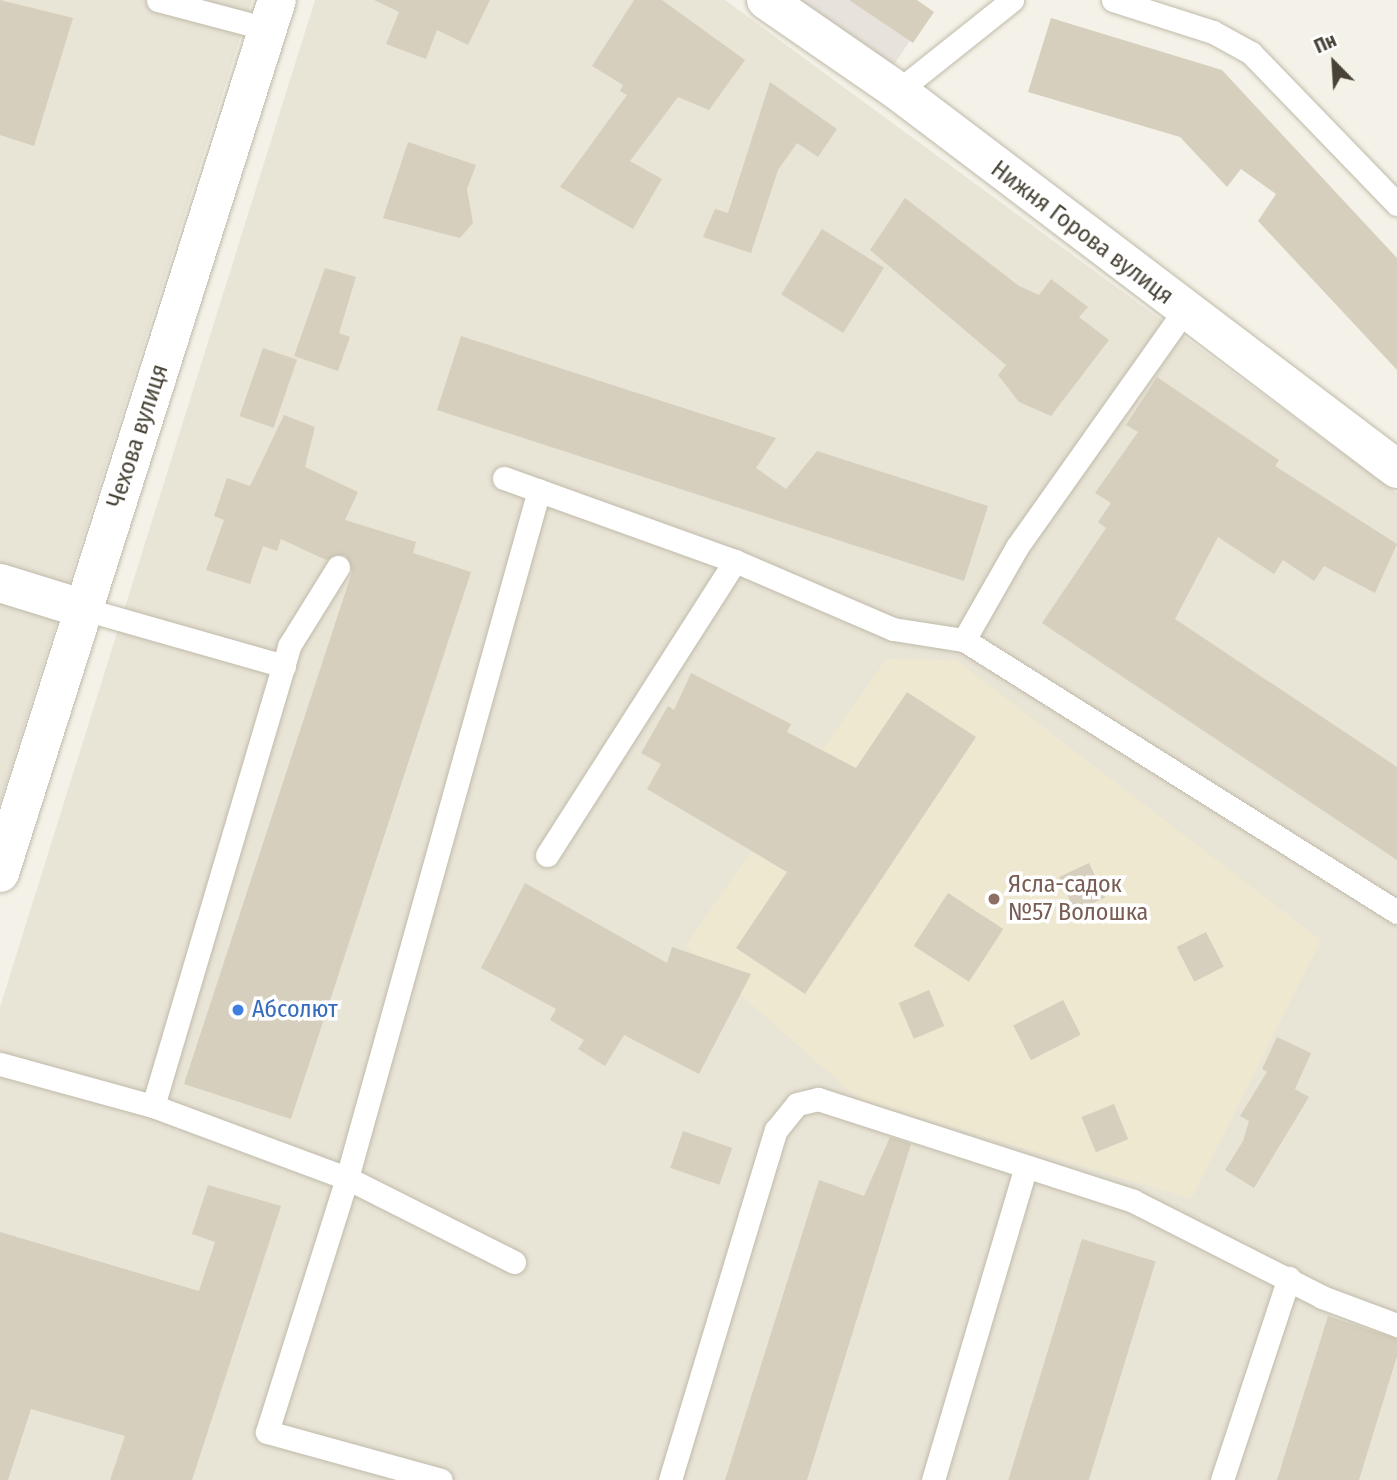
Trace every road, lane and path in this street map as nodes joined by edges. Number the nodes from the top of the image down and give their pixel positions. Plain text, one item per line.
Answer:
1 (158, 0) edge
2 (766, 0) edge
3 (1012, 0) edge
4 (1114, 0) edge
5 (272, 14) edge
6 (898, 91) junction
7 (1397, 204) edge
8 (1184, 311) junction
9 (1397, 469) edge
10 (504, 478) dead end
11 (540, 490) junction
12 (734, 561) junction
13 (338, 567) dead end
14 (0, 583) edge
15 (84, 609) junction
16 (964, 640) junction
17 (284, 666) junction
18 (547, 855) dead end
19 (0, 873) edge
20 (1397, 912) edge
21 (0, 1064) edge
22 (153, 1106) junction
23 (1026, 1166) junction
24 (347, 1178) junction
25 (514, 1262) dead end
26 (1289, 1278) junction
27 (1397, 1325) edge
28 (441, 1480) edge
29 (670, 1480) edge
30 (933, 1480) edge
31 (1222, 1480) edge

1 - 5 lane
2 - 6 street, Нижня Горова вулиця
3 - 6 lane
4 - 7 lane
5 - 15 street, Чехова вулиця
6 - 8 street, Нижня Горова вулиця
8 - 9 street, Нижня Горова вулиця
8 - 16 lane
10 - 11 lane
11 - 12 lane
11 - 24 lane
12 - 16 lane
12 - 18 lane
13 - 17 lane
14 - 15 street
15 - 17 lane
15 - 19 street, Чехова вулиця
16 - 20 lane
17 - 22 lane
21 - 22 lane
22 - 24 lane
23 - 26 lane
23 - 29 lane
23 - 30 lane
24 - 25 lane
24 - 28 lane
26 - 27 lane
26 - 31 lane

